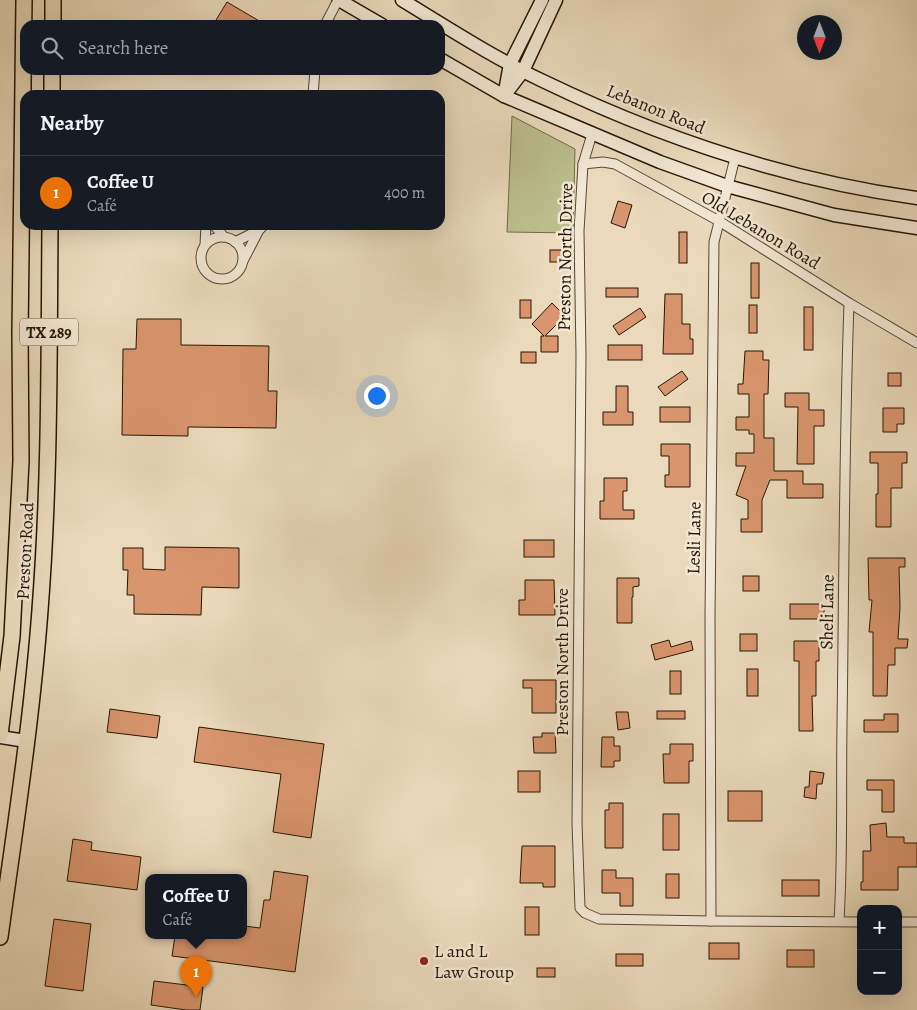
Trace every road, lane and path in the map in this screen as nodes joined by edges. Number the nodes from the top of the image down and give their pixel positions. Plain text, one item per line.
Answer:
1 (24, 0) edge
2 (53, 0) edge
3 (338, 0) edge
4 (402, 0) edge
5 (542, 0) edge
6 (556, 0) edge
7 (24, 20) edge
8 (53, 20) edge
9 (328, 20) edge
10 (373, 20) edge
11 (436, 20) edge
12 (445, 25) edge
13 (445, 62) edge
14 (510, 64) junction
15 (523, 71) junction
16 (24, 75) edge
17 (52, 75) edge
18 (315, 75) edge
19 (24, 90) edge
20 (52, 90) edge
21 (313, 90) edge
22 (504, 96) junction
23 (592, 134) junction
24 (735, 158) junction
25 (583, 164) junction
26 (727, 186) junction
27 (917, 198) edge
28 (719, 221) junction
29 (917, 228) edge
30 (23, 230) edge
31 (50, 230) edge
32 (206, 230) edge
33 (218, 230) edge
34 (258, 230) edge
35 (261, 230) edge
36 (224, 237) junction
37 (235, 242) junction
38 (205, 245) junction
39 (242, 262) junction
40 (849, 303) junction
41 (917, 343) edge
42 (48, 460) junction
43 (21, 461) junction
44 (0, 736) edge
45 (26, 741) junction
46 (839, 921) junction
47 (711, 922) junction
48 (857, 922) edge
49 (902, 922) edge
50 (917, 922) edge
51 (0, 936) edge

1 - 7 main road, Preston Road / TX 289
2 - 8 main road
3 - 9 street
3 - 10 main road
4 - 11 main road, Lebanon Road
5 - 14 main road
6 - 15 main road
12 - 14 main road, Lebanon Road
13 - 22 main road
14 - 15 main road, Lebanon Road
14 - 22 main road
15 - 22 main road
15 - 24 main road, Lebanon Road
16 - 19 main road, Preston Road / TX 289
17 - 20 main road
18 - 21 street
22 - 23 main road
23 - 25 street, Preston North Drive
23 - 26 main road
24 - 26 street, Lesli Lane
24 - 27 main road, Lebanon Road
25 - 28 street, Old Lebanon Road
25 - 47 street, Preston North Drive
26 - 28 street, Lesli Lane
26 - 29 main road
28 - 40 street, Old Lebanon Road
28 - 47 street, Lesli Lane
30 - 43 main road, Preston Road / TX 289
31 - 42 main road, Preston Road / TX 289
32 - 38 street
33 - 36 street
34 - 37 street
35 - 39 street
36 - 37 street
36 - 38 street
37 - 39 street
38 - 39 street
40 - 41 street, Old Lebanon Road
40 - 46 street, Sheli Lane
42 - 43 main road
42 - 45 main road, Preston Road / TX 289
43 - 44 main road, Preston Road / TX 289
44 - 45 main road
45 - 51 main road, Preston Road / TX 289
46 - 47 street, Preston North Drive
46 - 48 street, Preston North Drive
49 - 50 street

